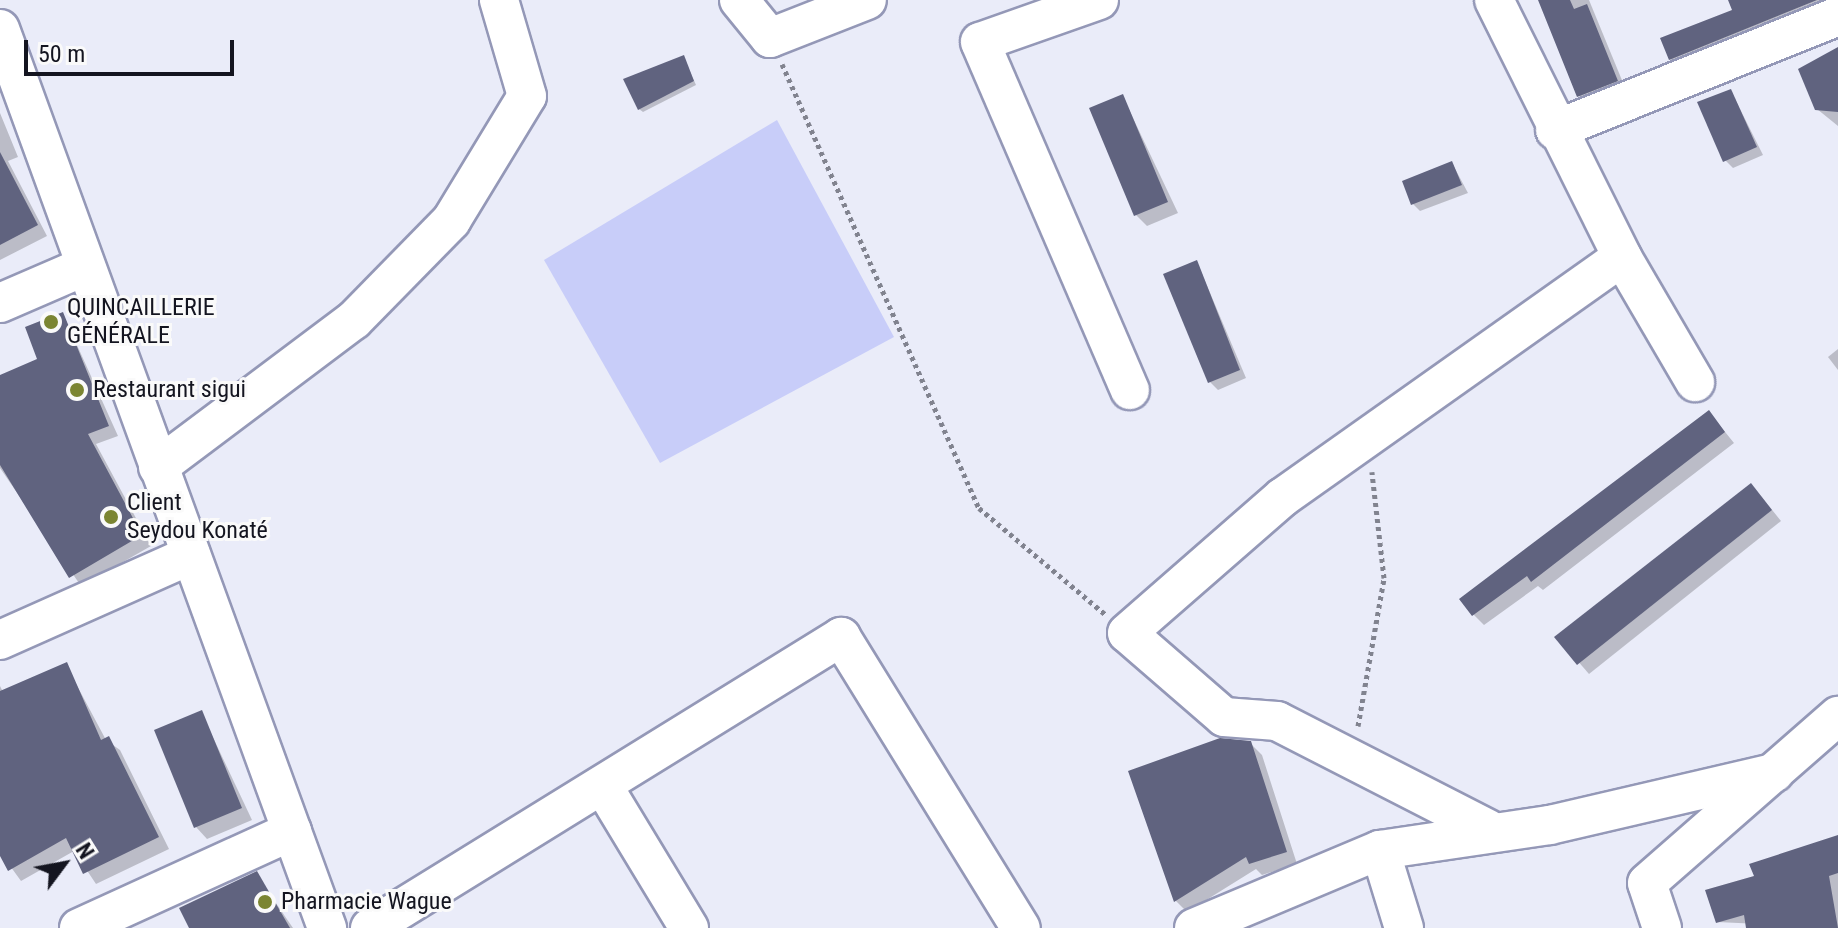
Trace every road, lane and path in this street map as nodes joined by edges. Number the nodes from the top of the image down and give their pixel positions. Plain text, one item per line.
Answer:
1 (499, 0) edge
2 (739, 0) edge
3 (867, 0) edge
4 (1099, 0) edge
5 (1494, 0) edge
6 (1838, 16) edge
7 (0, 29) edge
8 (770, 38) junction
9 (1555, 130) junction
10 (1622, 257) junction
11 (83, 267) junction
12 (0, 303) edge
13 (1695, 382) dead end
14 (1130, 390) dead end
15 (1384, 424) junction
16 (158, 467) junction
17 (191, 555) junction
18 (1127, 633) junction
19 (0, 640) edge
20 (1838, 716) edge
21 (1351, 755) junction
22 (1774, 773) junction
23 (603, 786) junction
24 (1488, 829) junction
25 (292, 831) junction
26 (1380, 850) junction
27 (79, 928) edge
28 (327, 928) edge
29 (370, 928) edge
30 (689, 928) edge
31 (1021, 928) edge
32 (1194, 928) edge
33 (1404, 928) edge
34 (1662, 928) edge

1 - 16 street
2 - 8 street
3 - 8 street
4 - 14 street
5 - 9 street
6 - 9 street
7 - 11 street
8 - 18 path
9 - 10 street
10 - 13 street
10 - 15 street
11 - 12 street
11 - 16 street
15 - 18 street
15 - 21 path
16 - 17 street
17 - 19 street
17 - 25 street
18 - 21 street
20 - 22 street
21 - 24 street
22 - 24 street
22 - 34 street
23 - 29 street
23 - 30 street
23 - 31 street
24 - 26 street
25 - 27 street
25 - 28 street
26 - 32 street
26 - 33 street

